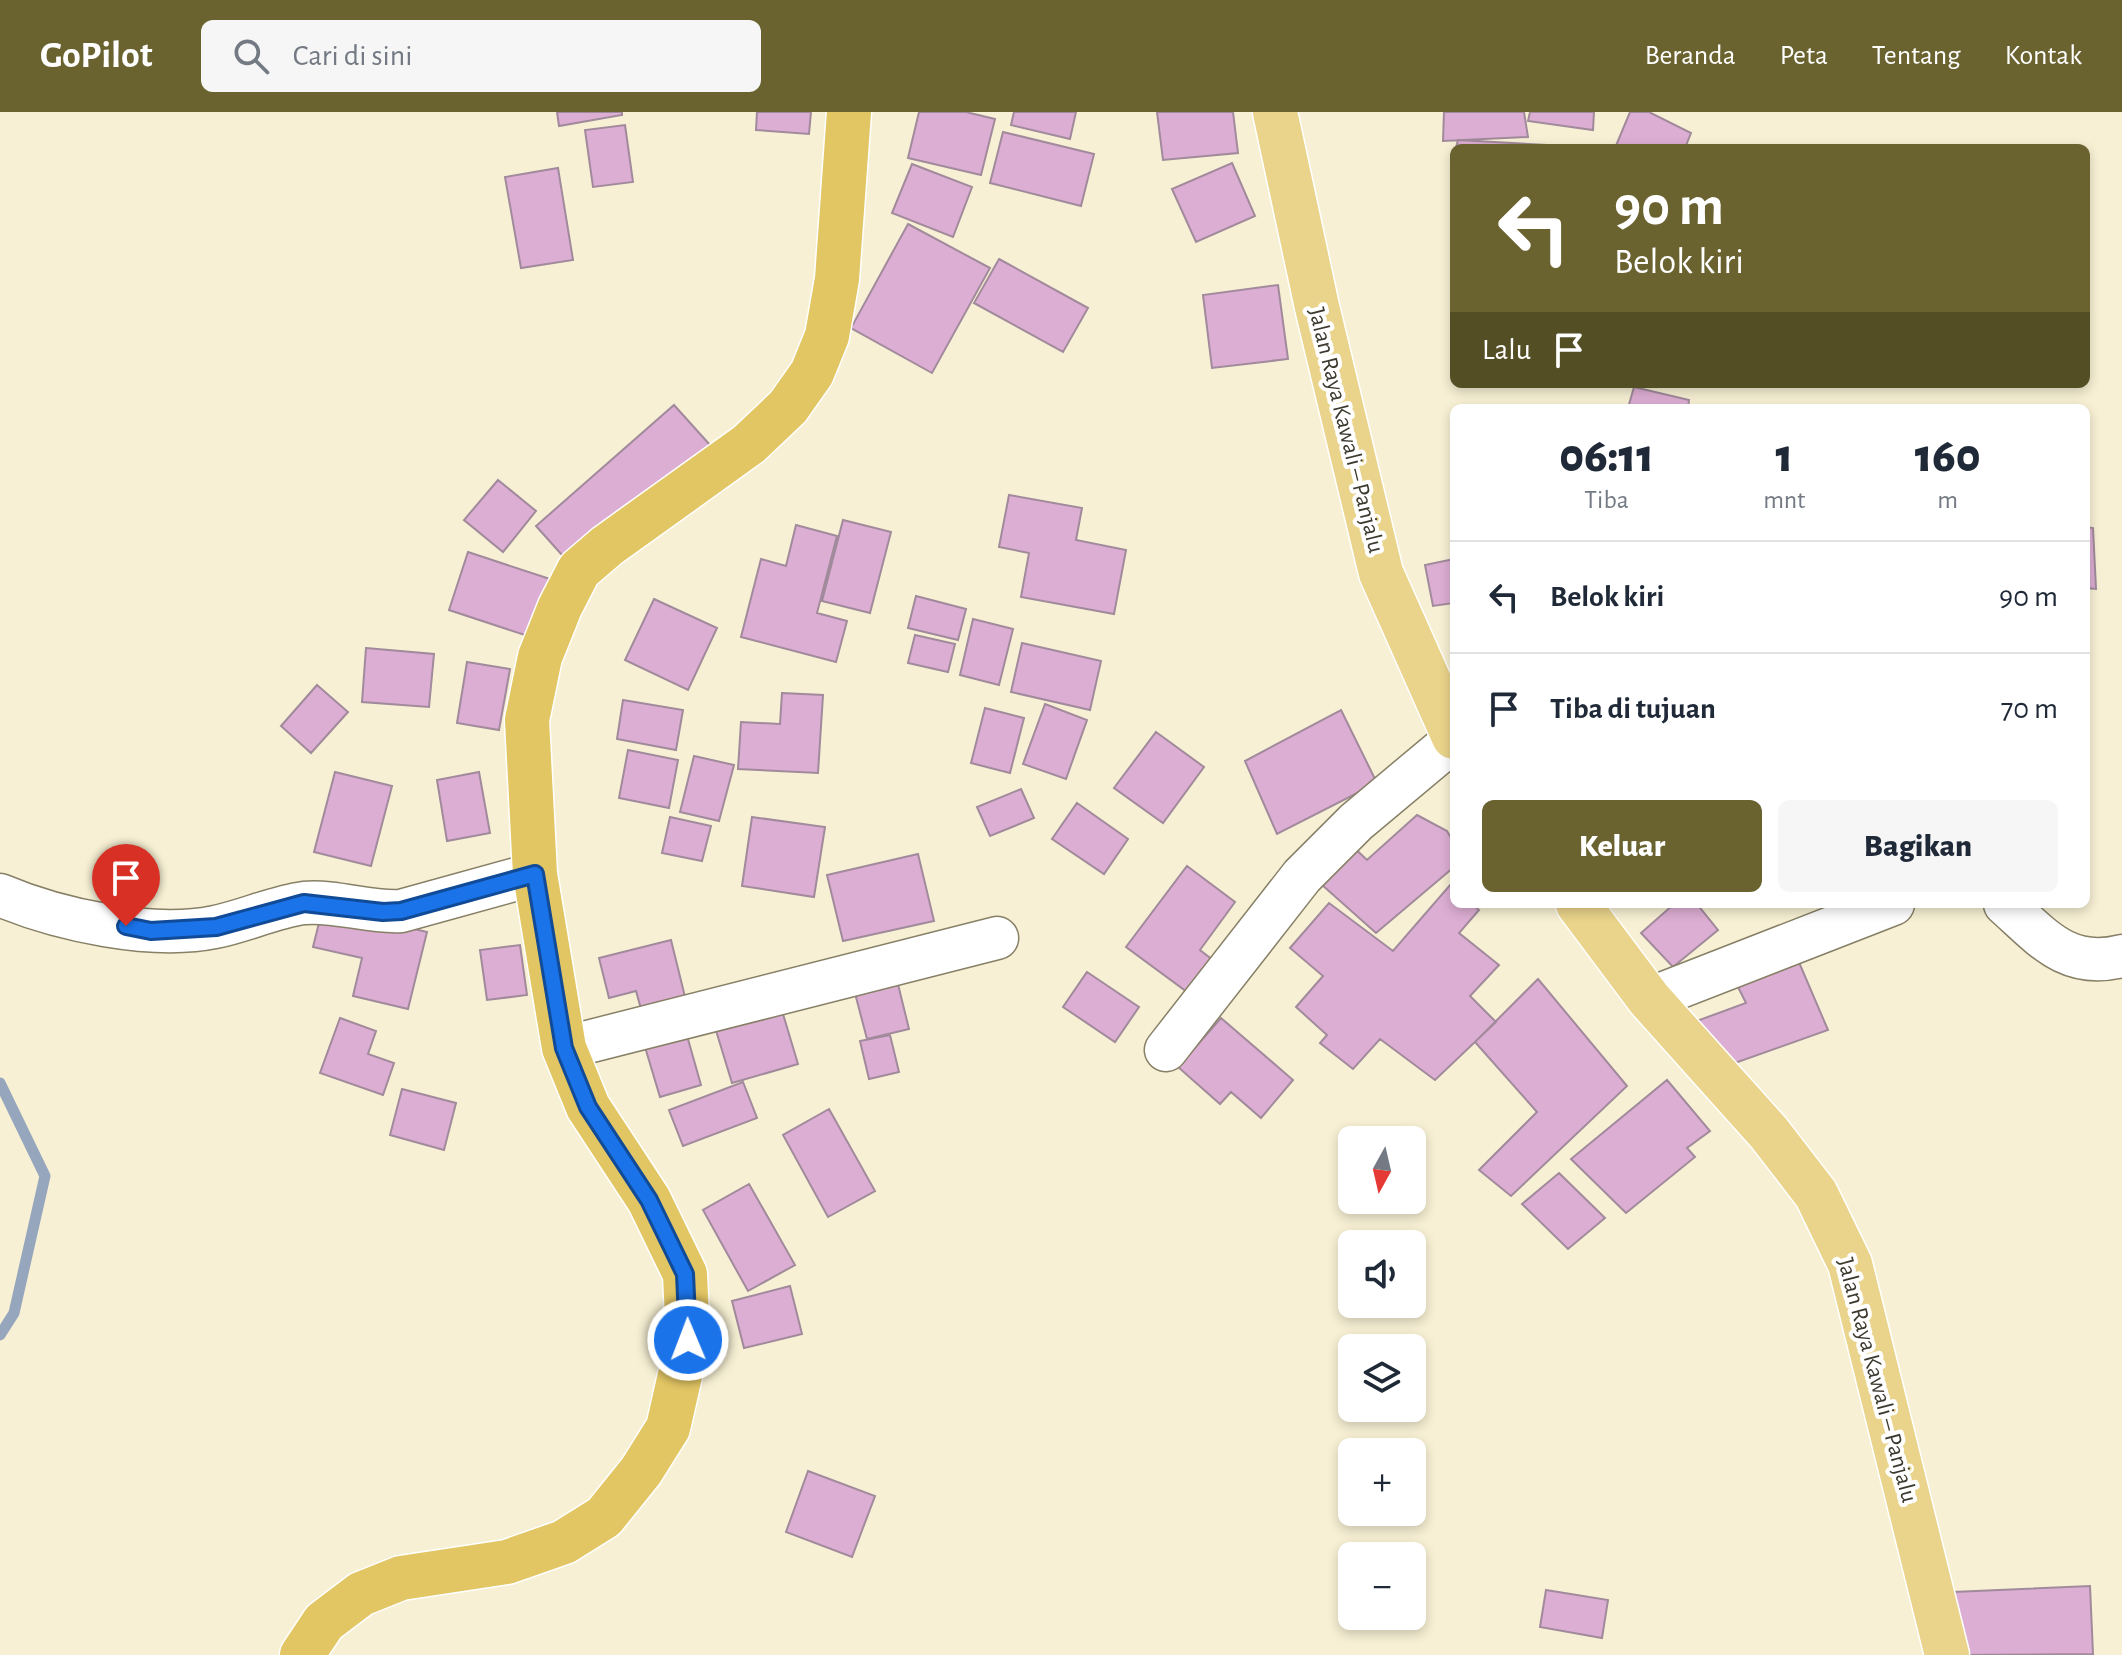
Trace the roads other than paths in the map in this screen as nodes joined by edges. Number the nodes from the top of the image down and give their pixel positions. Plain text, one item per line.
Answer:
1 (849, 112) edge
2 (1275, 112) edge
3 (1450, 729) edge
4 (1450, 741) edge
5 (535, 874) junction
6 (0, 895) edge
7 (1581, 908) edge
8 (1883, 908) edge
9 (2009, 908) edge
10 (997, 938) dead end
11 (2122, 956) edge
12 (1649, 999) junction
13 (564, 1048) junction
14 (1166, 1050) dead end
15 (302, 1655) edge
16 (1947, 1655) edge

1 - 5 highway
2 - 3 main road, Jalan Raya Kawali – Panjalu
4 - 14 street
5 - 6 street
5 - 13 highway
7 - 12 main road, Jalan Raya Kawali – Panjalu
8 - 12 street
9 - 11 street
10 - 13 street
12 - 16 main road, Jalan Raya Kawali – Panjalu
13 - 15 highway

